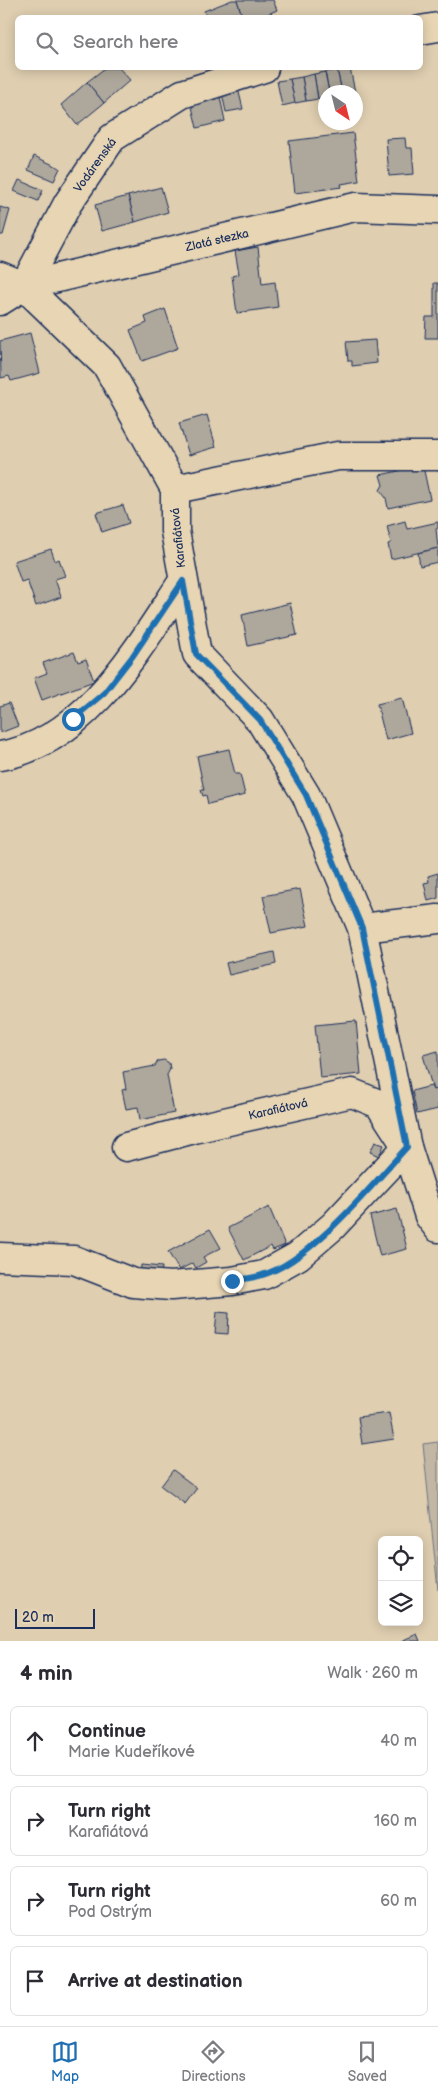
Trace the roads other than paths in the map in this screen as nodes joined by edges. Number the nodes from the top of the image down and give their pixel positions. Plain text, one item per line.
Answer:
1 (438, 27) edge
2 (423, 30) edge
3 (258, 70) edge
4 (438, 210) edge
5 (12, 281) edge
6 (0, 301) edge
7 (438, 456) edge
8 (175, 489) junction
9 (183, 581) junction
10 (0, 756) edge
11 (438, 919) edge
12 (362, 928) junction
13 (126, 1147) dead end
14 (407, 1147) junction
15 (438, 1228) edge
16 (0, 1258) edge

1 - 2 street
3 - 5 street, Vodárenská
4 - 5 street, Zlatá stezka
5 - 6 street
5 - 8 street, Karafiátová
7 - 8 street
8 - 9 street, Karafiátová
9 - 10 street
9 - 12 street, Karafiátová
11 - 12 street
12 - 14 street, Karafiátová
13 - 14 street, Karafiátová
14 - 15 street, Karafiátová
14 - 16 street

